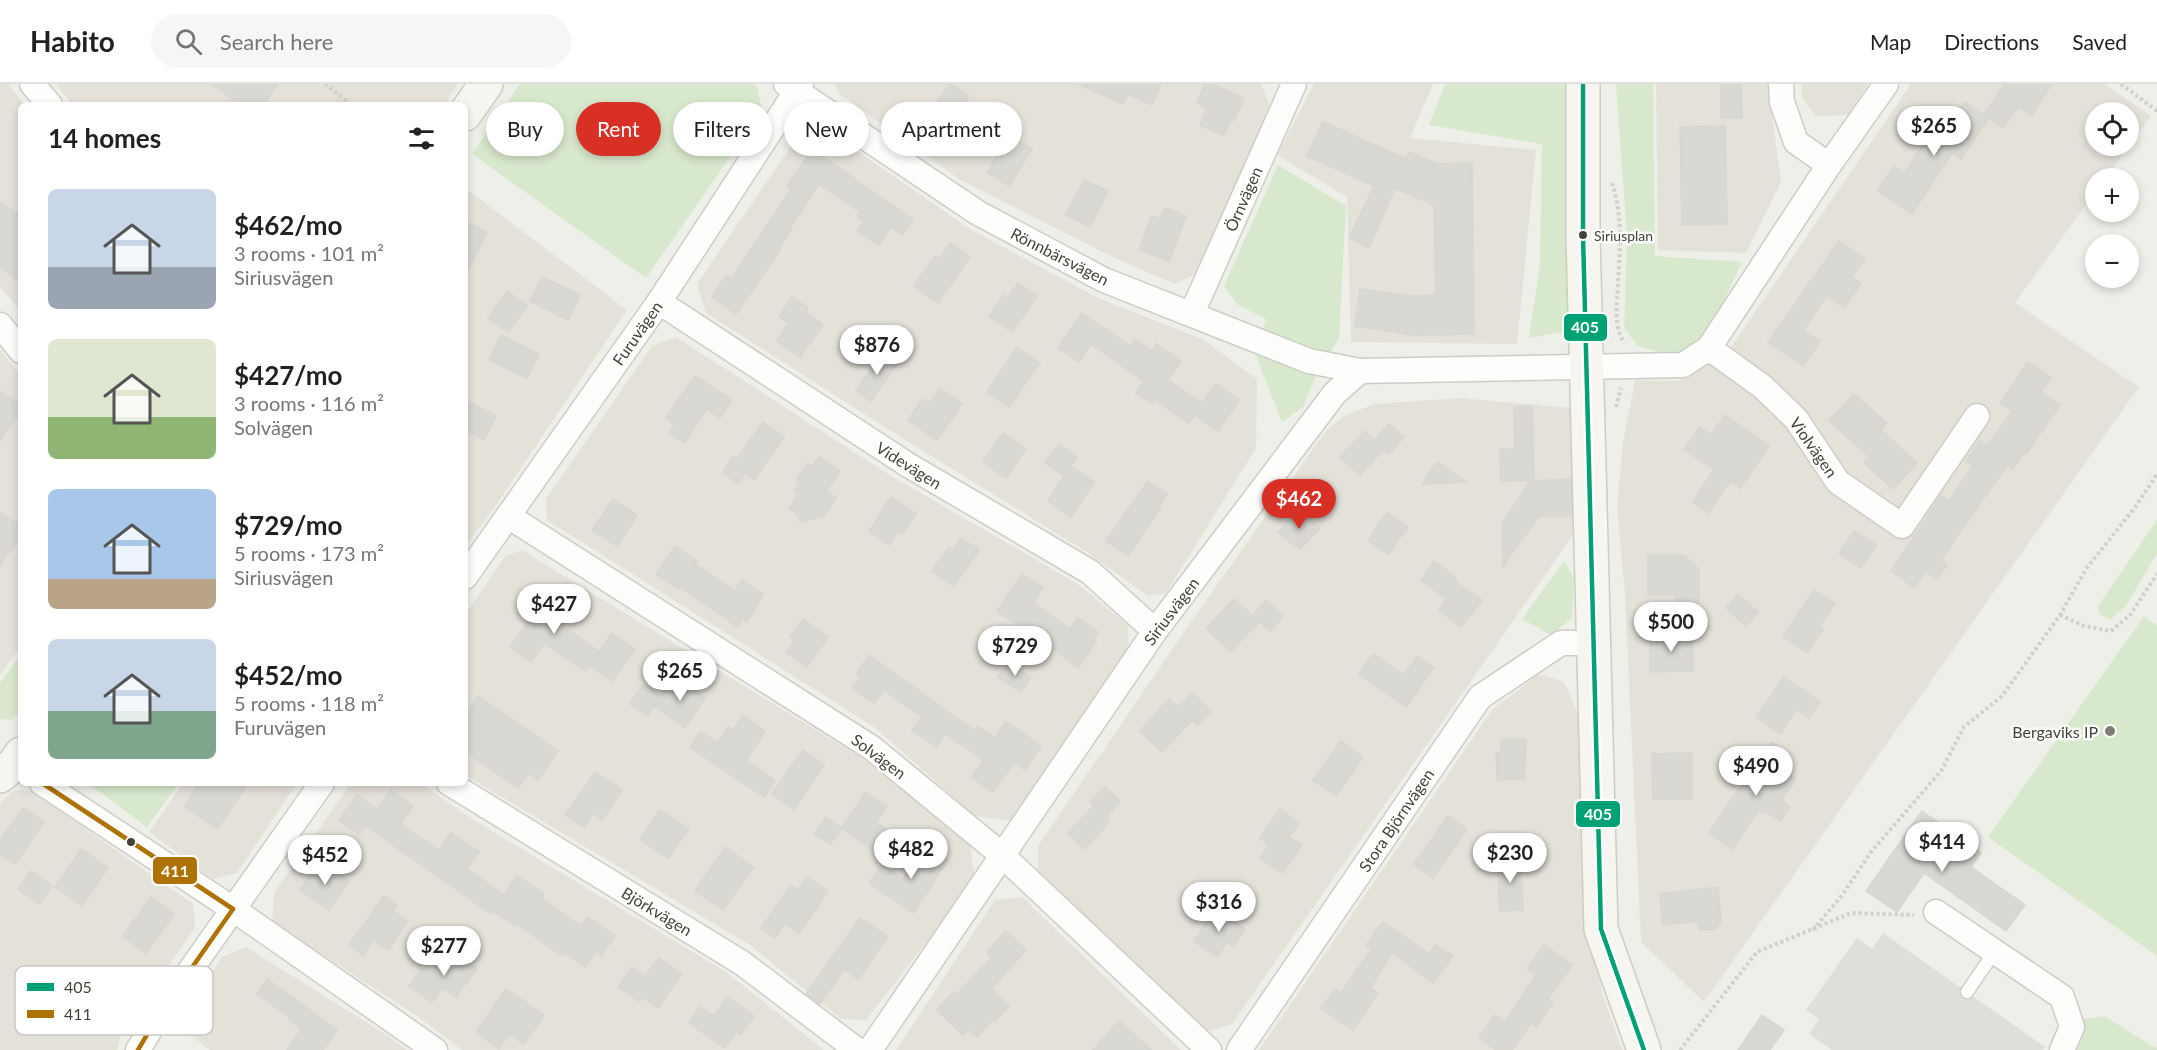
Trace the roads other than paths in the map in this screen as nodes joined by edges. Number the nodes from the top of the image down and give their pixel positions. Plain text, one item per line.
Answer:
1 (32, 84) edge
2 (486, 84) edge
3 (1293, 84) edge
4 (1583, 84) edge
5 (1781, 84) edge
6 (1886, 84) edge
7 (794, 87) edge
8 (47, 102) edge
9 (468, 110) edge
10 (1829, 165) junction
11 (659, 302) junction
12 (1192, 314) junction
13 (0, 325) edge
14 (18, 347) edge
15 (1709, 348) junction
16 (1586, 366) junction
17 (1360, 371) junction
18 (1977, 416) dead end
19 (507, 516) junction
20 (468, 574) edge
21 (1155, 632) junction
22 (1594, 643) junction
23 (47, 786) edge
24 (320, 786) edge
25 (454, 786) edge
26 (1002, 855) junction
27 (233, 909) junction
28 (1936, 912) road end
29 (1995, 951) junction
30 (193, 966) edge
31 (1967, 992) dead end
32 (147, 1035) edge
33 (138, 1050) edge
34 (435, 1050) edge
35 (857, 1050) edge
36 (870, 1050) edge
37 (1209, 1050) edge
38 (1239, 1050) edge
39 (1644, 1050) edge
40 (2062, 1050) edge

1 - 8 street
2 - 9 main road
3 - 12 street, Örnvägen
4 - 16 main road
5 - 10 street
6 - 10 street
7 - 11 street, Furuvägen
7 - 12 street, Rönnbärsvägen
10 - 15 street
11 - 19 street, Furuvägen
11 - 21 street, Videvägen
12 - 17 street, Rönnbärsvägen
13 - 14 street
15 - 16 street
15 - 18 street, Violvägen
16 - 17 street
16 - 22 main road
17 - 21 street, Siriusvägen
19 - 20 street, Furuvägen
19 - 26 street, Solvägen
21 - 26 street, Siriusvägen
22 - 38 street, Stora Björnvägen
22 - 39 main road
23 - 27 street
24 - 27 street
25 - 35 street, Björkvägen
26 - 36 street, Siriusvägen
26 - 37 street, Solvägen
27 - 30 street
27 - 34 street
28 - 29 street
29 - 31 lane
29 - 40 street
32 - 33 street

